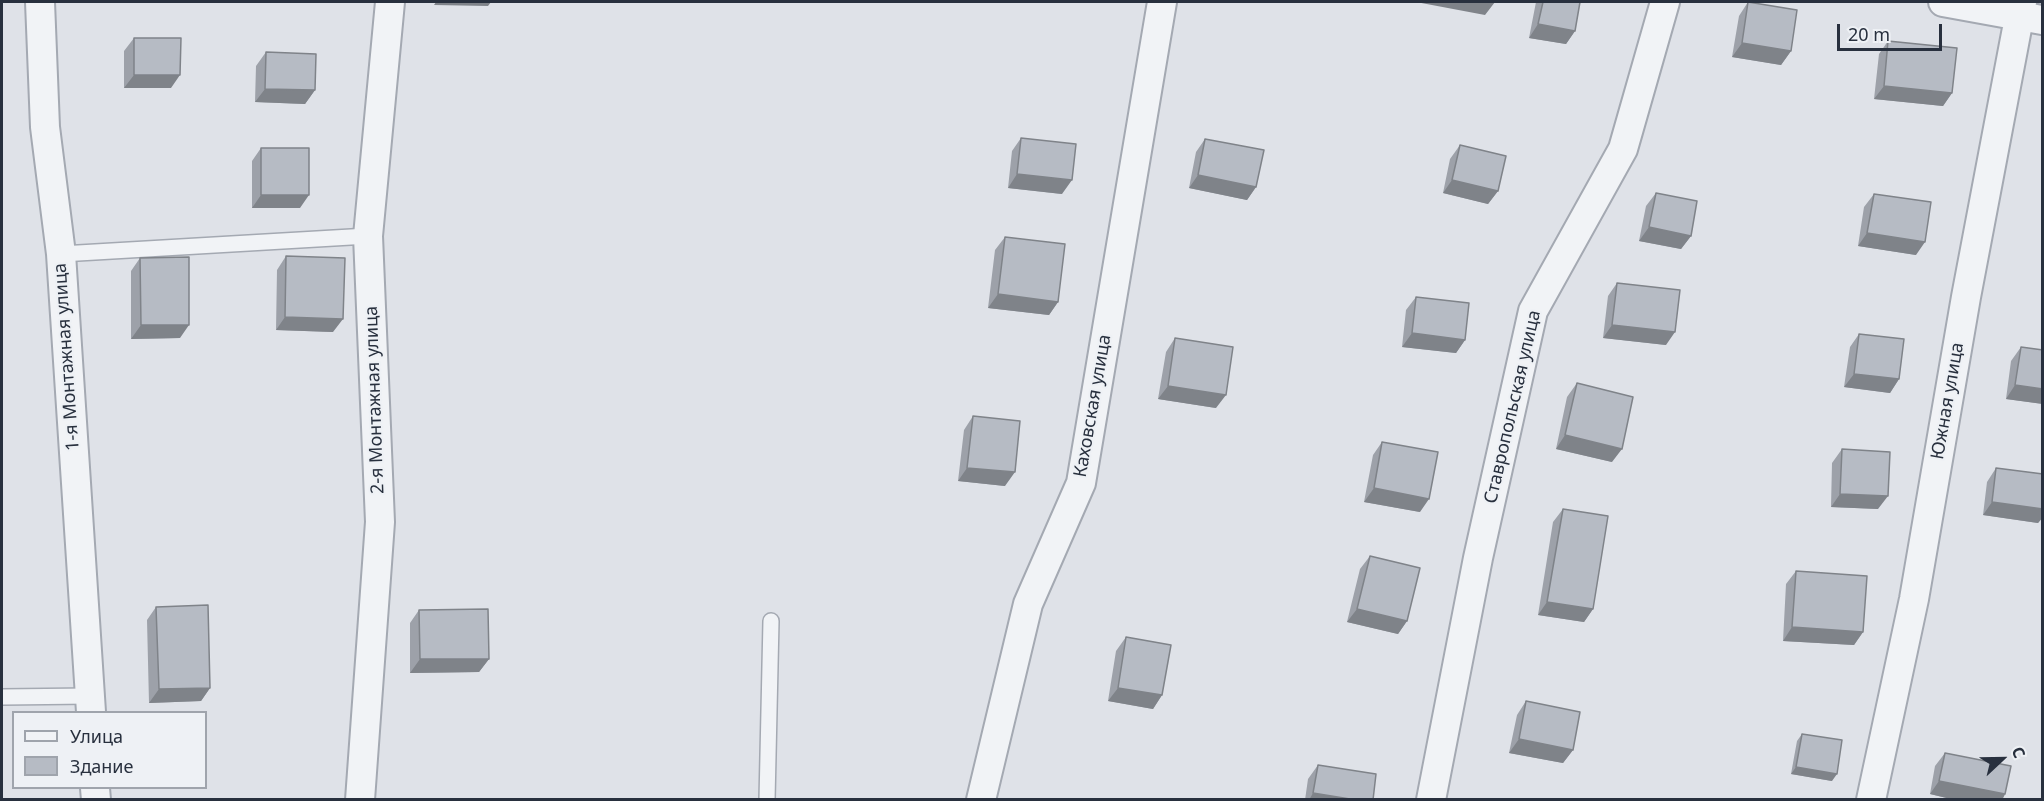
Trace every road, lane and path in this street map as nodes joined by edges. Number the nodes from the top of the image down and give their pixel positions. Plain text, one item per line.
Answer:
1 (40, 2) edge
2 (390, 2) edge
3 (1161, 2) edge
4 (1665, 2) edge
5 (1943, 2) edge
6 (2028, 13) edge
7 (368, 236) junction
8 (61, 254) junction
9 (771, 621) dead end
10 (2, 697) edge
11 (90, 704) edge
12 (360, 800) edge
13 (767, 800) edge
14 (981, 800) edge
15 (1431, 800) edge
16 (1871, 800) edge

1 - 8 street, 1-я Монтажная улица
2 - 7 street, 2-я Монтажная улица
3 - 14 street, Каховская улица
4 - 15 street, Ставропольская улица
5 - 6 street
6 - 16 street, Южная улица
7 - 8 lane
7 - 12 street, 2-я Монтажная улица
8 - 11 street, 1-я Монтажная улица
9 - 13 lane
10 - 11 lane

